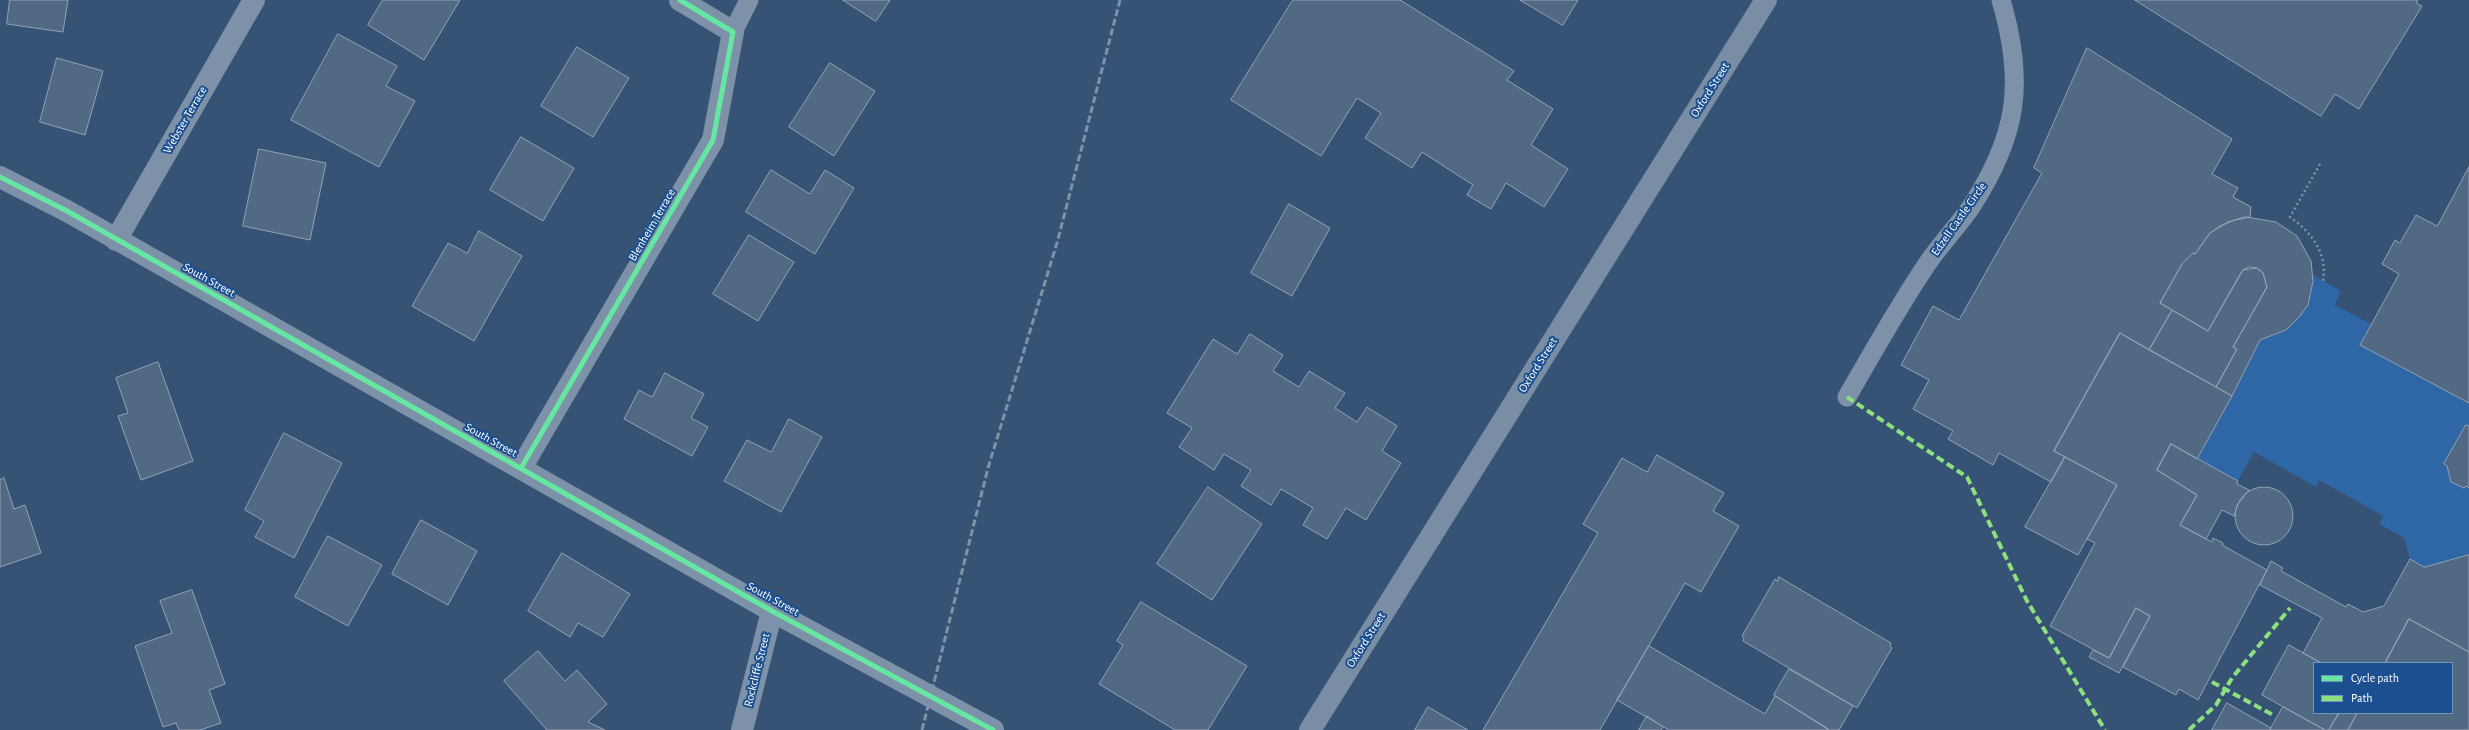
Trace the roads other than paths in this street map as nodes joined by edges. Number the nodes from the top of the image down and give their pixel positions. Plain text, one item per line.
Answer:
1 (254, 0) edge
2 (680, 0) edge
3 (749, 0) edge
4 (1766, 0) edge
5 (2001, 0) edge
6 (733, 32) junction
7 (0, 177) edge
8 (116, 240) junction
9 (1847, 397) dead end
10 (522, 468) junction
11 (772, 611) junction
12 (1314, 726) edge
13 (742, 730) edge
14 (993, 730) edge

1 - 8 street, Webster Terrace
2 - 6 street
3 - 6 lane, Blenheim Terrace
4 - 12 main road, Oxford Street
5 - 9 lane, Edzell Castle Circle
6 - 10 street, Blenheim Terrace
7 - 8 street, South Street
8 - 10 street, South Street
10 - 11 street, South Street
11 - 13 street, Rockcliffe Street
11 - 14 street, South Street

